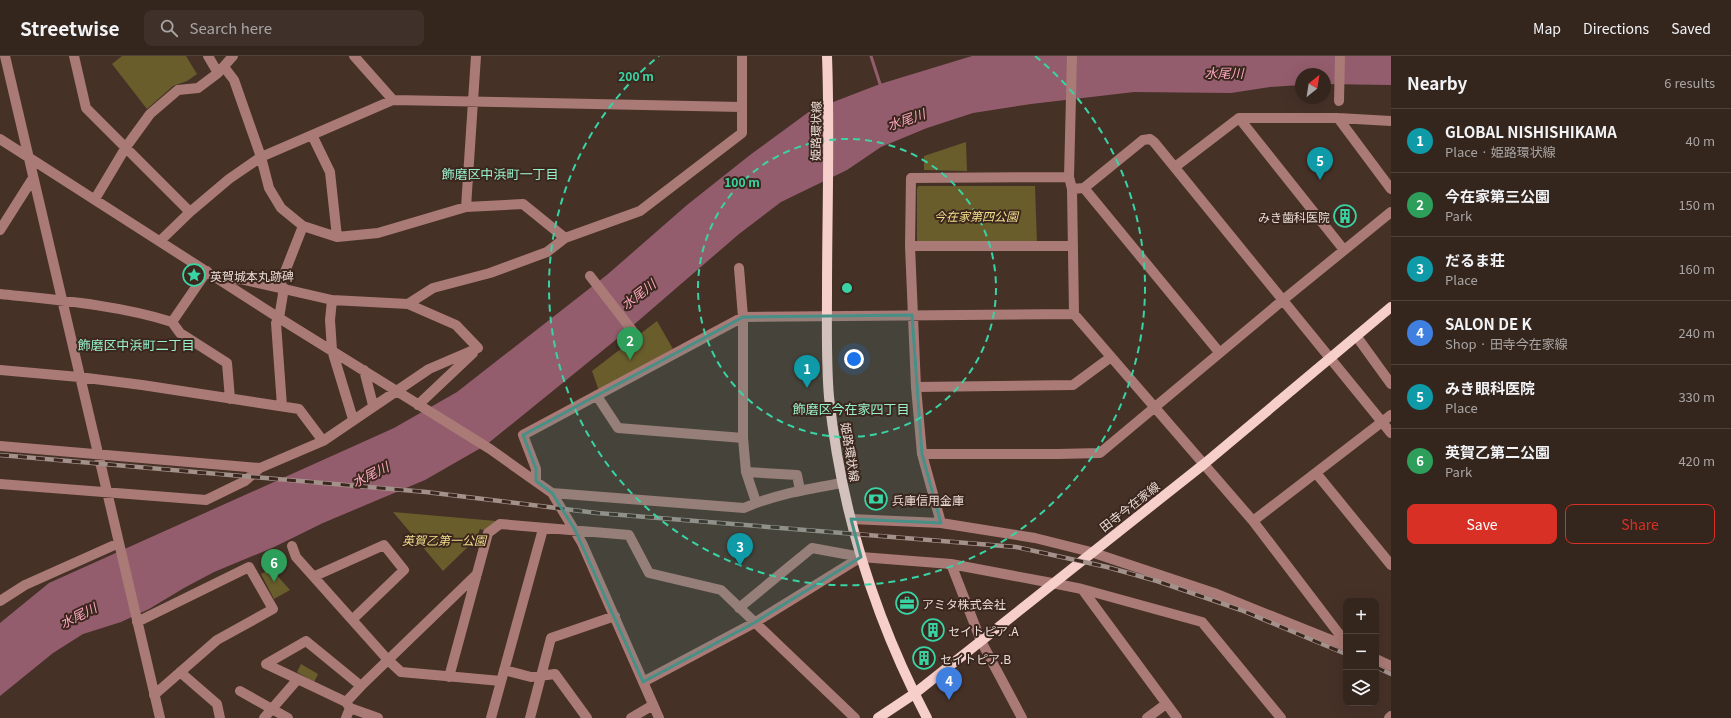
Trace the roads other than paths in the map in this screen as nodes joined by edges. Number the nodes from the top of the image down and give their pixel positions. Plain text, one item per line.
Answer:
1 (5, 56) edge
2 (74, 56) edge
3 (208, 56) edge
4 (233, 56) edge
5 (354, 56) edge
6 (476, 56) edge
7 (742, 56) edge
8 (827, 56) edge
9 (1072, 56) edge
10 (1340, 56) edge
11 (221, 70) junction
12 (393, 100) junction
13 (1339, 101) dead end
14 (472, 102) junction
15 (742, 107) junction
16 (1239, 118) junction
17 (1338, 118) junction
18 (1391, 121) edge
19 (312, 135) junction
20 (0, 139) edge
21 (126, 147) junction
22 (29, 157) junction
23 (261, 157) junction
24 (1175, 167) junction
25 (1069, 177) junction
26 (33, 178) junction
27 (1084, 188) junction
28 (1072, 189) junction
29 (1391, 189) edge
30 (95, 200) junction
31 (466, 207) junction
32 (190, 212) junction
33 (1391, 212) edge
34 (303, 226) junction
35 (0, 229) edge
36 (337, 237) junction
37 (564, 238) junction
38 (160, 241) junction
39 (910, 246) junction
40 (1073, 246) junction
41 (1344, 250) junction
42 (739, 268) dead end
43 (207, 271) junction
44 (590, 276) dead end
45 (224, 281) junction
46 (281, 288) junction
47 (0, 294) edge
48 (332, 300) junction
49 (1283, 300) junction
50 (62, 301) junction
51 (408, 304) junction
52 (1391, 307) edge
53 (1074, 314) junction
54 (912, 315) junction
55 (827, 317) junction
56 (279, 318) junction
57 (743, 318) junction
58 (172, 322) junction
59 (635, 334) dead end
60 (1357, 337) junction
61 (478, 348) junction
62 (332, 350) junction
63 (1219, 352) junction
64 (1111, 357) junction
65 (1331, 359) junction
66 (0, 370) edge
67 (364, 370) junction
68 (79, 376) junction
69 (1391, 384) edge
70 (916, 387) junction
71 (396, 390) junction
72 (597, 396) junction
73 (230, 399) junction
74 (373, 405) junction
75 (418, 405) junction
76 (282, 406) junction
77 (1154, 407) junction
78 (1391, 415) edge
79 (353, 419) junction
80 (1382, 422) junction
81 (1391, 432) edge
82 (743, 438) junction
83 (323, 441) junction
84 (0, 446) edge
85 (98, 454) junction
86 (922, 454) junction
87 (1204, 464) junction
88 (260, 468) junction
89 (746, 472) junction
90 (1316, 473) junction
91 (536, 481) junction
92 (842, 483) junction
93 (0, 484) edge
94 (800, 490) junction
95 (108, 492) junction
96 (552, 492) junction
97 (756, 502) junction
98 (851, 519) junction
99 (1253, 521) junction
100 (941, 523) junction
101 (543, 529) junction
102 (575, 530) junction
103 (119, 543) junction
104 (292, 546) dead end
105 (1091, 552) junction
106 (861, 557) junction
107 (951, 564) junction
108 (1391, 565) edge
109 (477, 574) junction
110 (314, 576) junction
111 (1052, 583) junction
112 (1082, 589) junction
113 (0, 601) edge
114 (739, 608) junction
115 (614, 616) junction
116 (353, 620) junction
117 (754, 623) junction
118 (138, 626) junction
119 (980, 641) junction
120 (1343, 641) edge
121 (1343, 644) edge
122 (388, 660) junction
123 (1379, 660) edge
124 (1391, 666) edge
125 (504, 670) junction
126 (180, 672) junction
127 (542, 676) junction
128 (449, 677) junction
129 (297, 680) junction
130 (501, 681) junction
131 (643, 682) junction
132 (361, 686) junction
133 (240, 691) dead end
134 (914, 694) junction
135 (154, 695) junction
136 (1166, 704) junction
137 (653, 705) junction
138 (272, 709) junction
139 (347, 710) edge
140 (363, 716) edge
141 (160, 718) edge
142 (220, 718) edge
143 (264, 718) edge
144 (288, 718) edge
145 (378, 718) edge
146 (491, 718) edge
147 (530, 718) edge
148 (587, 718) edge
149 (631, 718) edge
150 (659, 718) edge
151 (855, 718) edge
152 (878, 718) edge
153 (927, 718) edge
154 (1022, 718) edge
155 (1147, 718) edge
156 (1177, 718) edge
157 (1281, 718) edge

1 - 22 street
2 - 21 street
3 - 11 street
4 - 11 street
5 - 12 street
6 - 14 street
7 - 15 street
8 - 55 main road, 姫路環状線
9 - 25 street
10 - 13 street
11 - 21 street
11 - 23 street
12 - 14 street
12 - 19 street
14 - 15 street
14 - 31 street
15 - 37 street
16 - 17 street
16 - 24 street
16 - 41 street
17 - 18 street
17 - 29 street
19 - 23 street
19 - 36 street
20 - 22 street
21 - 30 street
21 - 32 street
22 - 26 street
22 - 30 street
23 - 32 street
23 - 34 street
24 - 27 street
24 - 49 street
25 - 28 street
25 - 39 street
26 - 35 street
26 - 50 street
27 - 28 street
27 - 63 street
28 - 40 street
30 - 38 street
31 - 36 street
31 - 37 street
32 - 38 street
33 - 41 street
34 - 36 street
34 - 46 street
37 - 51 street
38 - 43 street
39 - 40 street
39 - 54 street
40 - 53 street
41 - 49 street
42 - 57 street
43 - 45 street
43 - 58 street
44 - 59 street
45 - 46 street
45 - 56 street
46 - 48 street
46 - 56 street
47 - 50 street
48 - 51 street
48 - 62 street
49 - 63 street
49 - 65 street
50 - 58 street
50 - 68 street
51 - 61 street
52 - 60 main road, 田寺今在家線
53 - 54 street
53 - 64 street
54 - 55 street
54 - 70 street
55 - 57 street
55 - 92 main road, 姫路環状線
56 - 62 street
56 - 76 street
57 - 72 street
57 - 82 street
58 - 73 street
60 - 65 main road, 田寺今在家線
60 - 69 street
61 - 71 street
61 - 75 street
62 - 67 street
62 - 79 street
63 - 77 street
64 - 70 street
64 - 77 street
65 - 80 street
65 - 87 main road, 田寺今在家線
66 - 68 street
67 - 71 street
67 - 74 street
68 - 73 street
68 - 85 street
70 - 86 street
71 - 74 street
71 - 75 street
72 - 82 street
72 - 91 street
73 - 76 street
74 - 79 street
75 - 91 street
76 - 83 street
77 - 86 street
77 - 87 street
78 - 80 street
79 - 83 street
80 - 81 street
80 - 90 street
82 - 89 street
83 - 88 street
84 - 85 street
85 - 88 street
85 - 95 street
86 - 100 street
87 - 99 street
87 - 105 main road, 田寺今在家線
88 - 95 street
89 - 94 street
89 - 97 street
90 - 99 street
90 - 108 street
91 - 96 street
92 - 94 street
92 - 98 main road, 姫路環状線
93 - 95 street
94 - 97 street
95 - 103 street
96 - 97 street
96 - 102 street
98 - 100 street
98 - 106 main road, 姫路環状線
99 - 120 street
100 - 105 street
101 - 102 street
101 - 109 street
101 - 125 street
102 - 114 street
102 - 115 street
103 - 113 street
103 - 118 street
104 - 110 street
105 - 111 main road, 田寺今在家線
105 - 121 street
106 - 107 street
106 - 114 street
106 - 117 street
106 - 134 main road, 姫路環状線
107 - 111 street
107 - 119 street
109 - 122 street
109 - 128 street
110 - 116 street
110 - 116 street
111 - 112 street
111 - 119 main road, 田寺今在家線
112 - 136 street
112 - 157 street
114 - 117 street
115 - 127 street
115 - 131 street
116 - 122 street
117 - 131 street
117 - 151 street
118 - 126 street
118 - 135 street
119 - 134 main road, 田寺今在家線
119 - 154 street
122 - 128 street
122 - 132 street
123 - 124 street
125 - 127 street
125 - 130 street
126 - 135 street
126 - 142 street
127 - 147 street
127 - 148 street
128 - 130 street
129 - 132 street
129 - 138 street
129 - 139 street
130 - 146 street
131 - 137 street
132 - 139 street
133 - 138 street
134 - 152 main road, 田寺今在家線
134 - 153 main road, 姫路環状線
135 - 141 street
136 - 155 street
136 - 156 street
137 - 149 street
137 - 150 street
138 - 143 street
138 - 144 street
139 - 140 street
140 - 145 street

